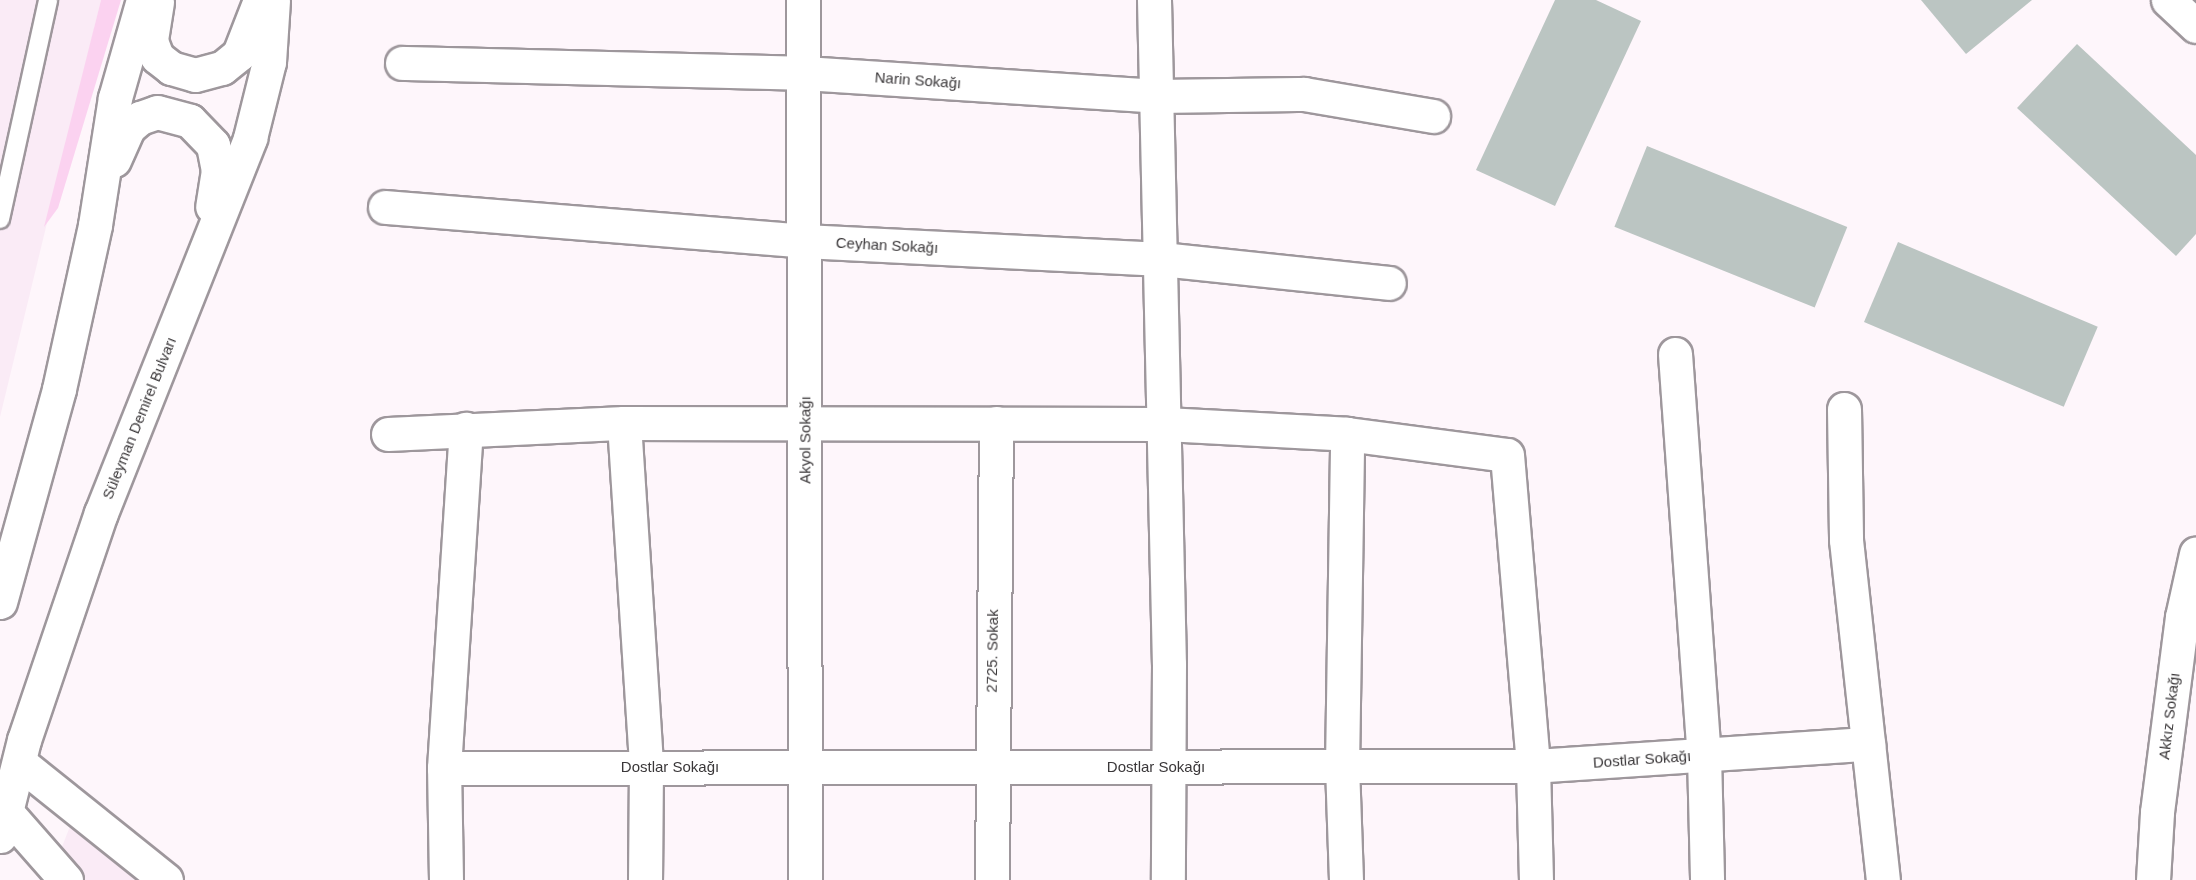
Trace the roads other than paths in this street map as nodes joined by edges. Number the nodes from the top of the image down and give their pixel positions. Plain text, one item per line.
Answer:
1 (48, 0) edge
2 (143, 0) edge
3 (157, 0) edge
4 (260, 0) edge
5 (273, 0) edge
6 (804, 0) edge
7 (1154, 0) edge
8 (2168, 0) edge
9 (2196, 26) edge
10 (402, 63) dead end
11 (804, 73) junction
12 (1157, 96) junction
13 (1433, 116) dead end
14 (385, 207) dead end
15 (97, 216) junction
16 (0, 219) edge
17 (805, 241) junction
18 (205, 253) junction
19 (1161, 259) junction
20 (1389, 282) dead end
21 (1675, 354) dead end
22 (1844, 409) dead end
23 (805, 421) junction
24 (624, 423) junction
25 (996, 423) junction
26 (1165, 424) junction
27 (466, 429) junction
28 (388, 434) dead end
29 (1347, 434) junction
30 (2196, 554) edge
31 (0, 602) edge
32 (1868, 744) junction
33 (1704, 755) junction
34 (20, 763) junction
35 (1533, 766) junction
36 (646, 767) junction
37 (805, 767) junction
38 (991, 767) junction
39 (1169, 767) junction
40 (1342, 767) junction
41 (444, 768) junction
42 (4, 825) edge
43 (66, 880) edge
44 (166, 880) edge
45 (446, 880) edge
46 (645, 880) edge
47 (805, 880) edge
48 (992, 880) edge
49 (1168, 880) edge
50 (1346, 880) edge
51 (1536, 880) edge
52 (1707, 880) edge
53 (1883, 880) edge
54 (2153, 880) edge

1 - 16 lane
2 - 15 street
3 - 4 street
5 - 18 street, Süleyman Demirel Bulvarı
6 - 11 street, Akyol Sokağı
7 - 12 street
8 - 9 street
10 - 11 street, Narin Sokağı
11 - 12 street, Narin Sokağı
11 - 17 street, Akyol Sokağı
12 - 13 street, Narin Sokağı
12 - 19 street
14 - 17 street, Ceyhan Sokağı
15 - 18 street
15 - 31 street
17 - 19 street, Ceyhan Sokağı
17 - 23 street, Akyol Sokağı
18 - 34 street, Süleyman Demirel Bulvarı
19 - 20 street, Ceyhan Sokağı
19 - 26 street
21 - 33 street
22 - 32 street
23 - 24 street
23 - 25 street
23 - 37 street, Akyol Sokağı
24 - 27 street
24 - 36 street
25 - 26 street
25 - 38 street, 2725. Sokak
26 - 29 street
26 - 39 street
27 - 28 street
27 - 41 street
29 - 35 street
29 - 40 street
30 - 54 street, Akkız Sokağı
32 - 33 street, Dostlar Sokağı
32 - 53 street
33 - 35 street, Dostlar Sokağı
33 - 52 street
34 - 42 street, Süleyman Demirel Bulvarı
34 - 44 street
35 - 40 street, Dostlar Sokağı
35 - 51 street
36 - 37 street, Dostlar Sokağı
36 - 41 street, Dostlar Sokağı
36 - 46 street
37 - 38 street, Dostlar Sokağı
37 - 47 street, Akyol Sokağı
38 - 39 street, Dostlar Sokağı
38 - 48 street, 2725. Sokak
39 - 40 street, Dostlar Sokağı
39 - 49 street
40 - 50 street
41 - 45 street
42 - 43 street

